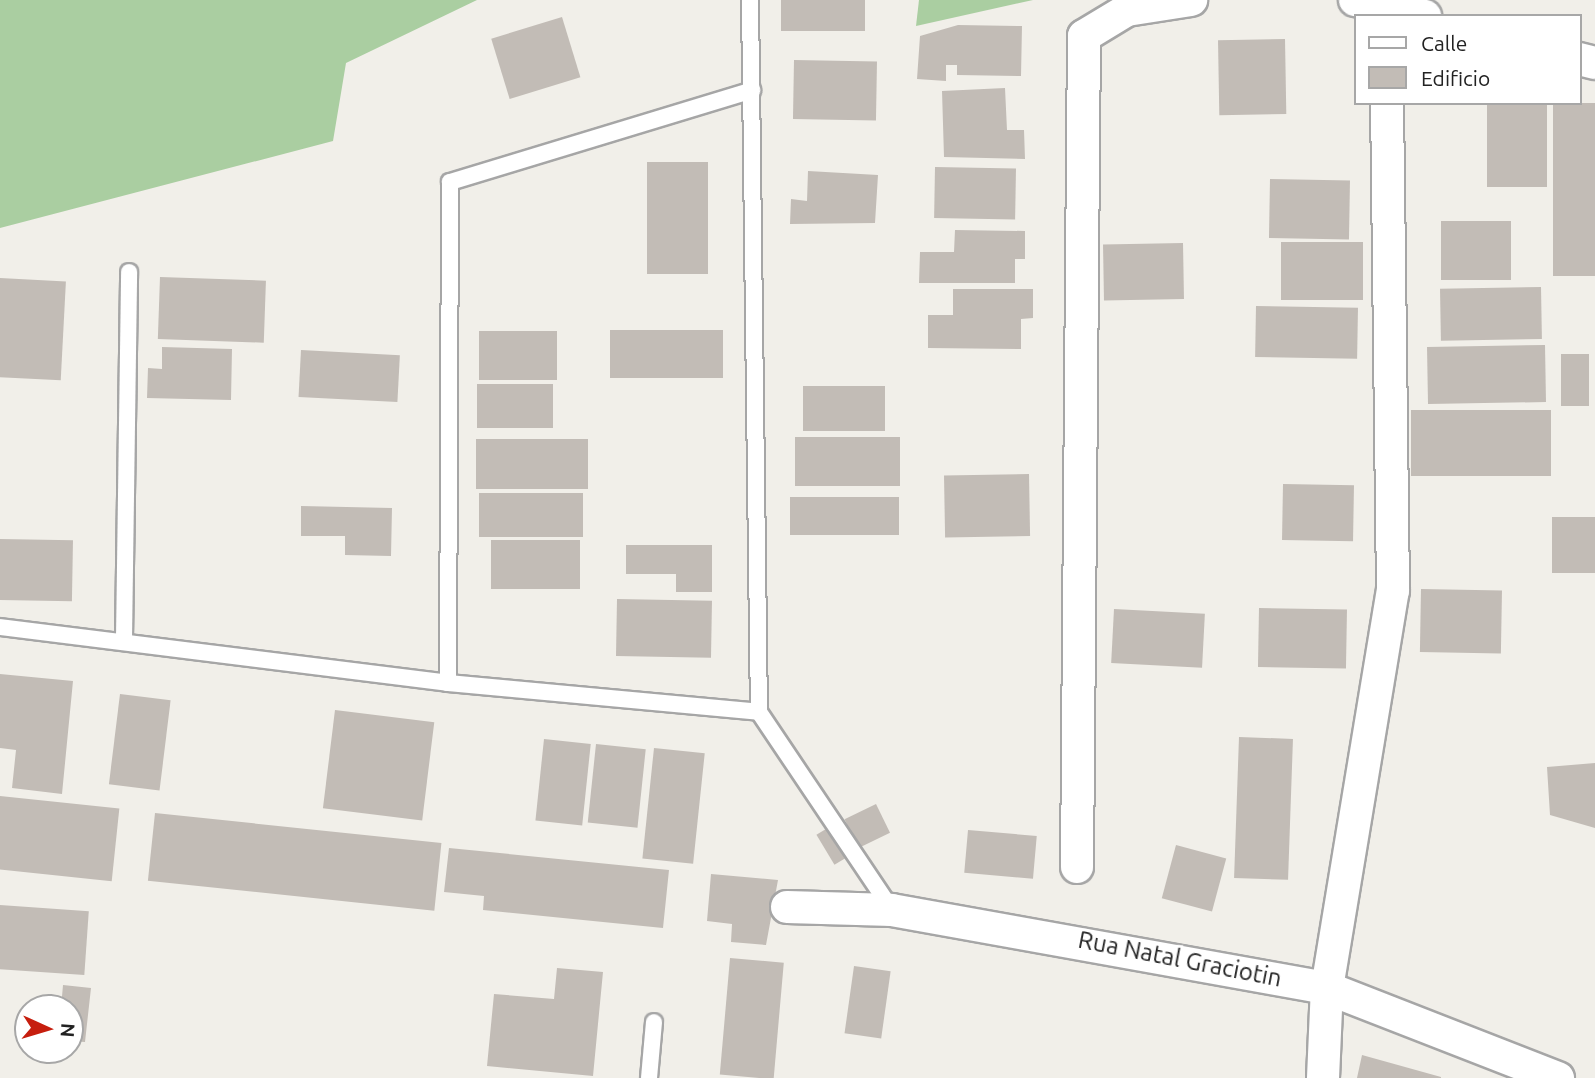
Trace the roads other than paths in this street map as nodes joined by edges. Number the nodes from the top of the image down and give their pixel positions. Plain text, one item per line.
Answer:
1 (750, 0) edge
2 (1191, 0) edge
3 (1355, 0) edge
4 (1386, 10) edge
5 (1412, 14) edge
6 (752, 90) junction
7 (1387, 105) edge
8 (129, 272) dead end
9 (0, 627) edge
10 (124, 639) junction
11 (448, 683) junction
12 (759, 712) junction
13 (1077, 867) dead end
14 (787, 907) dead end
15 (892, 910) junction
16 (1327, 988) junction
17 (654, 1022) dead end
18 (649, 1078) edge
19 (1323, 1078) edge
20 (1558, 1078) edge

1 - 6 lane
2 - 13 street
3 - 4 street
4 - 5 street
6 - 11 lane
6 - 12 lane
7 - 16 street
8 - 10 lane
9 - 10 lane
10 - 11 lane
11 - 12 lane
12 - 15 lane
14 - 15 street, Rua Natal Graciotin
15 - 16 street, Rua Natal Graciotin
16 - 19 street
16 - 20 street, Rua Natal Graciotin
17 - 18 lane

